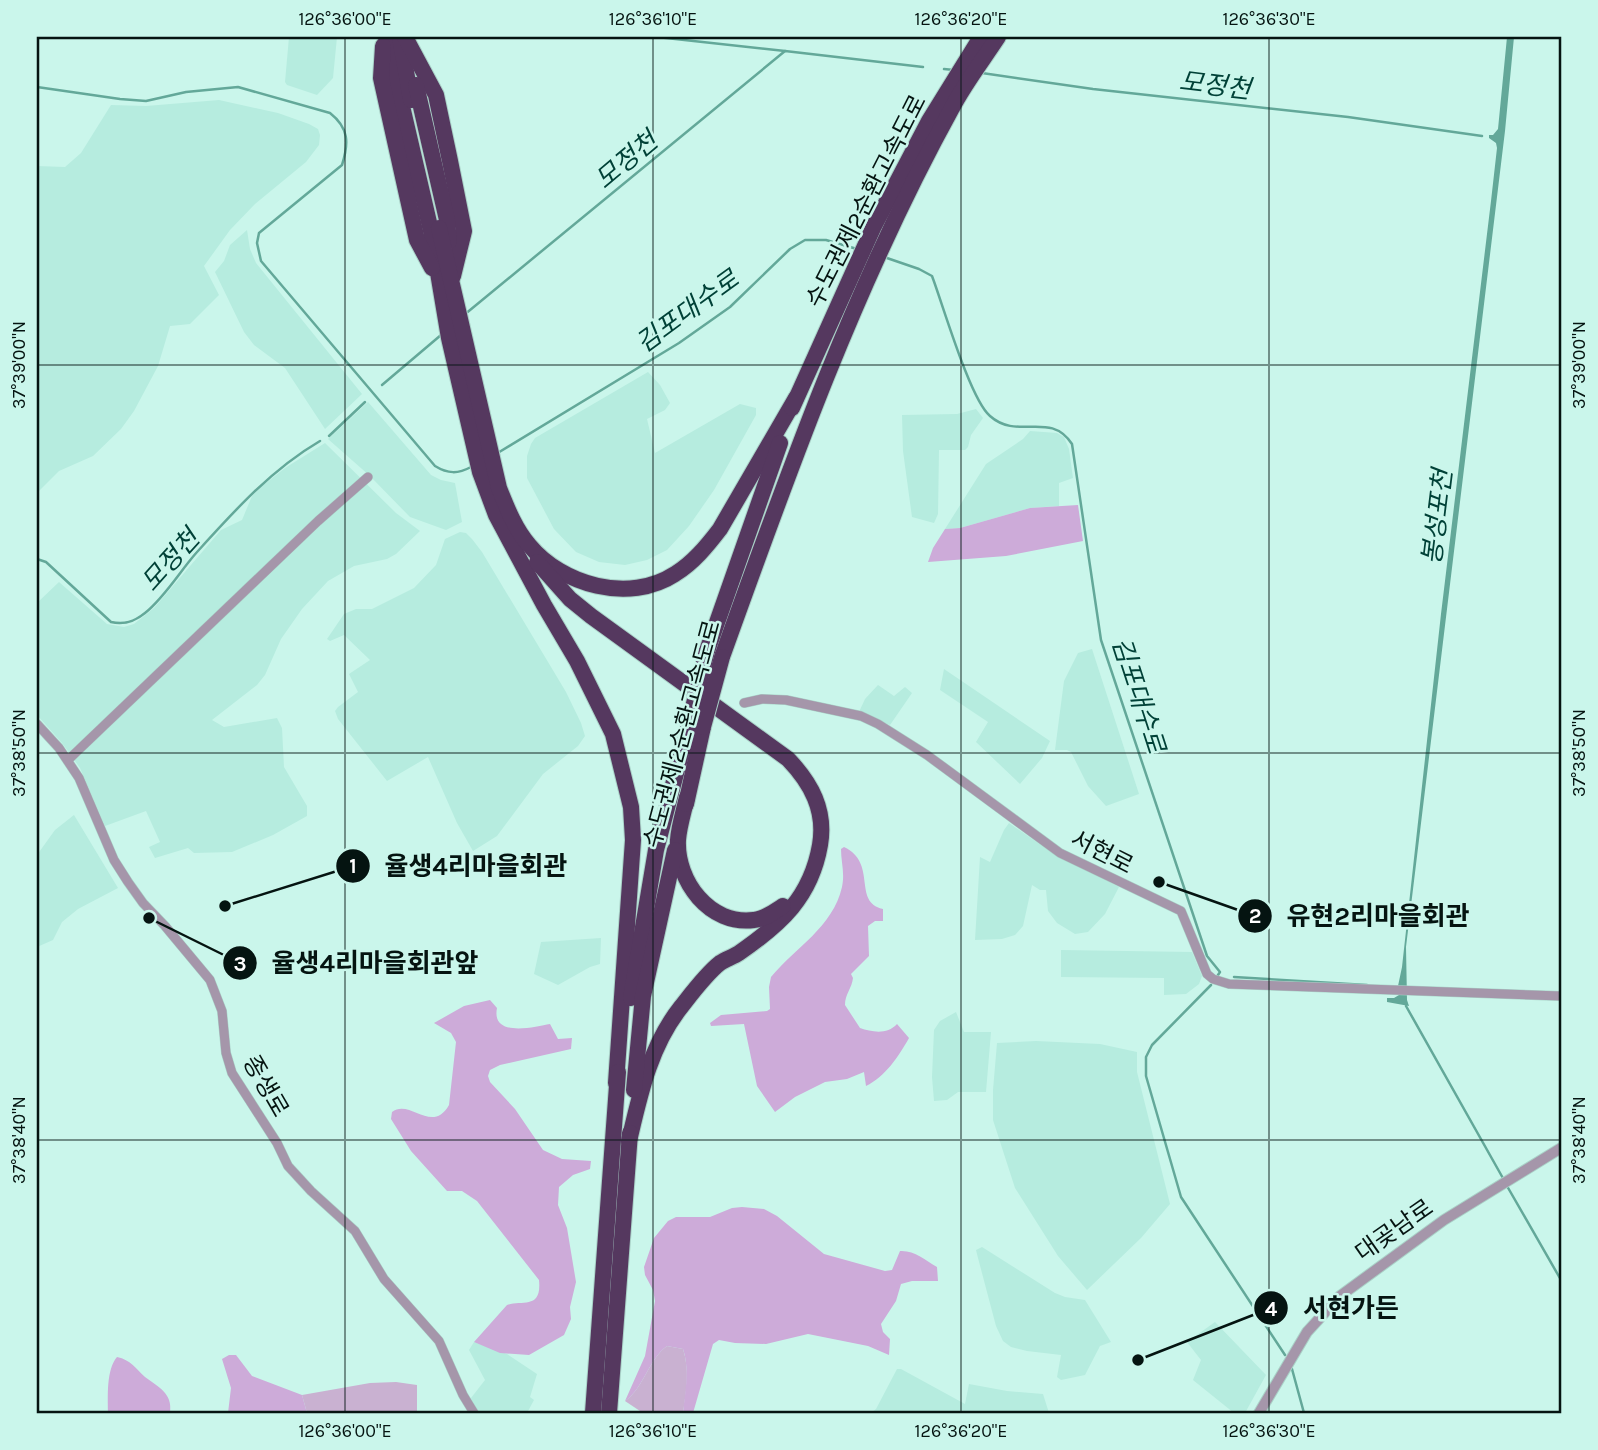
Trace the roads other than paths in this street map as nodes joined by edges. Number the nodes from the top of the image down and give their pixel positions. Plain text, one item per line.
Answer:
1 (385, 37) edge
2 (402, 37) edge
3 (981, 37) edge
4 (998, 37) edge
5 (979, 54) junction
6 (865, 265) junction
7 (448, 281) junction
8 (796, 398) junction
9 (476, 425) junction
10 (368, 477) dead end
11 (521, 546) junction
12 (715, 654) junction
13 (744, 703) dead end
14 (37, 724) edge
15 (696, 724) junction
16 (68, 760) junction
17 (687, 797) junction
18 (1561, 996) edge
19 (616, 1083) junction
20 (629, 1141) junction
21 (1561, 1148) edge
22 (474, 1413) edge
23 (593, 1413) edge
24 (609, 1413) edge
25 (1259, 1413) edge

1 - 7 highway
2 - 7 highway
2 - 7 highway
3 - 5 highway, 수도권제2순환고속도로
4 - 5 highway, 수도권제2순환고속도로
5 - 6 highway, 수도권제2순환고속도로
6 - 8 highway, 수도권제2순환고속도로
6 - 12 highway, 수도권제2순환고속도로
7 - 9 highway
7 - 9 highway
8 - 11 highway
8 - 12 highway, 수도권제2순환고속도로
9 - 11 highway
10 - 16 street
11 - 17 highway
11 - 19 highway
11 - 20 highway
12 - 15 highway, 수도권제2순환고속도로, bridge
13 - 18 street, 서현로
14 - 16 street, 종생로
15 - 17 highway, 수도권제2순환고속도로
15 - 19 highway, 수도권제2순환고속도로
16 - 22 street, 종생로
17 - 20 highway, 수도권제2순환고속도로
19 - 23 highway, 수도권제2순환고속도로
20 - 24 highway, 수도권제2순환고속도로
21 - 25 street, 대곶남로

